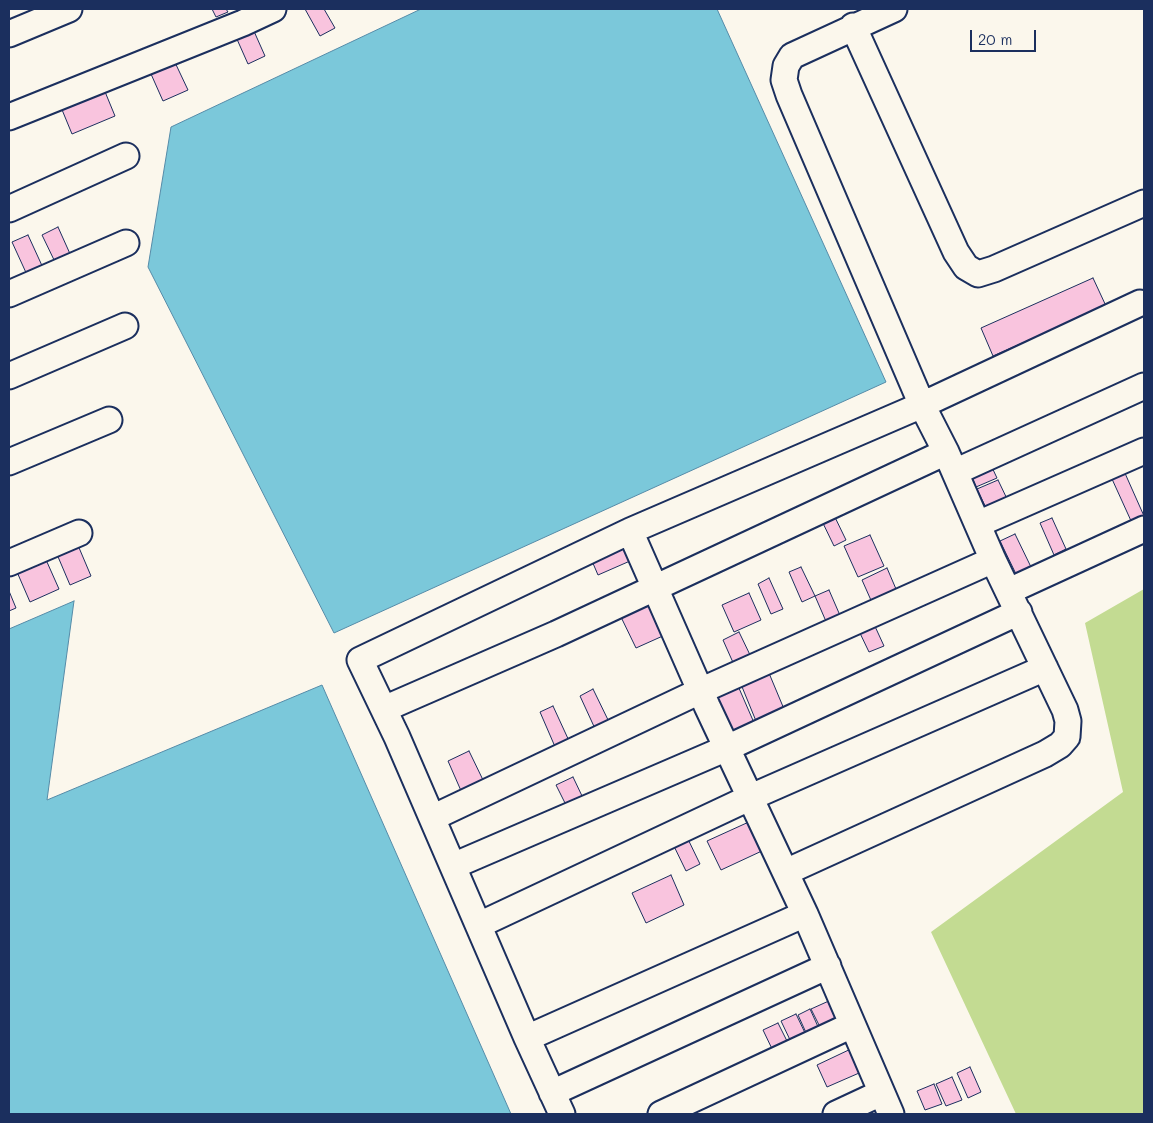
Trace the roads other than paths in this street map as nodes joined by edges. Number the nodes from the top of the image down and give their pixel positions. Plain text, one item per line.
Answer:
1 (69, 9) edge
2 (272, 9) edge
3 (894, 9) edge
4 (240, 16) edge
5 (853, 26) junction
6 (9, 34) edge
7 (9, 117) edge
8 (126, 156) dead end
9 (1144, 203) edge
10 (9, 209) edge
11 (126, 243) dead end
12 (9, 294) edge
13 (1140, 303) dead end
14 (126, 326) dead end
15 (9, 376) edge
16 (1144, 386) edge
17 (922, 405) junction
18 (109, 420) dead end
19 (1144, 451) edge
20 (9, 462) edge
21 (950, 462) junction
22 (978, 524) junction
23 (1144, 529) edge
24 (630, 531) junction
25 (79, 533) dead end
26 (994, 560) junction
27 (9, 563) edge
28 (655, 588) junction
29 (1014, 602) junction
30 (1045, 668) junction
31 (700, 691) junction
32 (384, 709) junction
33 (727, 748) junction
34 (749, 798) junction
35 (432, 818) junction
36 (453, 866) junction
37 (786, 872) junction
38 (805, 914) junction
39 (479, 924) junction
40 (828, 966) junction
41 (852, 1025) junction
42 (527, 1038) junction
43 (886, 1103) edge
44 (557, 1104) edge
45 (661, 1114) edge
46 (836, 1114) edge

1 - 6 street
2 - 4 street
3 - 5 street
4 - 7 street
5 - 9 street
5 - 17 street
8 - 10 street
11 - 12 street
13 - 17 street
14 - 15 street
16 - 21 street
17 - 21 street
17 - 24 street
18 - 20 street
19 - 22 street
21 - 22 street
21 - 28 street
22 - 26 street
23 - 29 street
24 - 28 street
24 - 32 street
25 - 27 street
26 - 29 street
26 - 31 street
28 - 31 street
28 - 32 street
29 - 30 street
29 - 33 street
30 - 34 street
30 - 37 street
31 - 33 street
31 - 35 street
32 - 35 street
33 - 34 street
33 - 36 street
34 - 37 street
34 - 39 street
35 - 36 street
36 - 39 street
37 - 38 street
38 - 40 street
38 - 42 street
39 - 42 street
40 - 41 street
40 - 44 street
41 - 43 street
41 - 45 street
42 - 44 street
43 - 46 street

